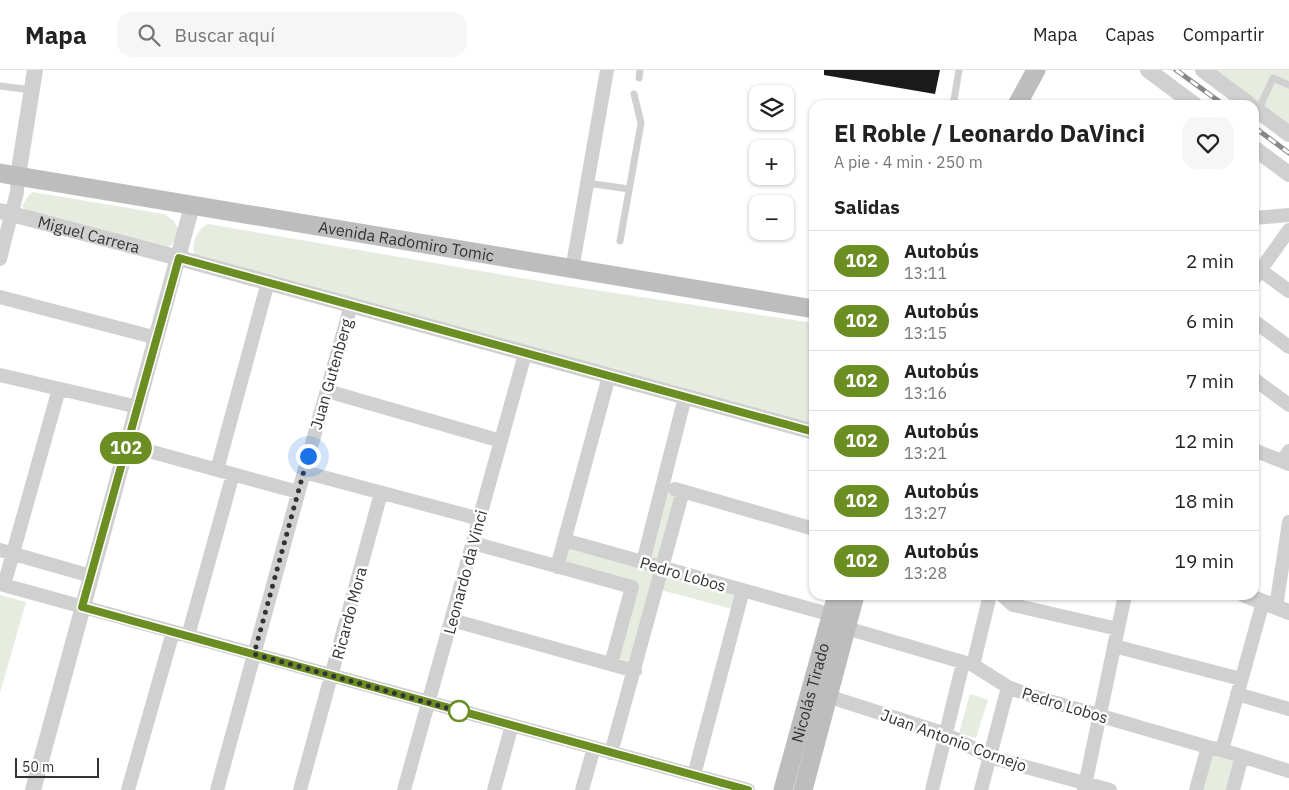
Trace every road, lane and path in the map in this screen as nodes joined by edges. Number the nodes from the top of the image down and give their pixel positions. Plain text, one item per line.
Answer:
1 (35, 70) edge
2 (607, 70) edge
3 (640, 70) edge
4 (959, 70) edge
5 (1024, 70) edge
6 (1036, 70) edge
7 (1148, 70) edge
8 (1203, 70) edge
9 (639, 78) dead end
10 (1289, 85) edge
11 (0, 86) edge
12 (32, 90) junction
13 (634, 94) dead end
14 (1175, 98) edge
15 (954, 100) edge
16 (1008, 100) edge
17 (1020, 100) edge
18 (1243, 100) edge
19 (1259, 100) edge
20 (1259, 112) edge
21 (1289, 134) edge
22 (1259, 152) edge
23 (1289, 174) edge
24 (9, 175) edge
25 (586, 183) junction
26 (629, 189) junction
27 (192, 206) junction
28 (6, 212) edge
29 (1289, 215) edge
30 (1259, 218) edge
31 (1288, 234) edge
32 (620, 241) dead end
33 (0, 258) edge
34 (179, 258) junction
35 (572, 270) junction
36 (1259, 271) edge
37 (1259, 275) edge
38 (268, 282) junction
39 (1289, 291) edge
40 (0, 297) edge
41 (351, 306) junction
42 (809, 308) edge
43 (1259, 326) edge
44 (157, 338) junction
45 (1289, 347) edge
46 (525, 354) junction
47 (0, 375) edge
48 (609, 376) junction
49 (1259, 383) edge
50 (59, 389) junction
51 (327, 390) junction
52 (685, 397) junction
53 (1289, 405) edge
54 (138, 407) junction
55 (809, 431) edge
56 (501, 441) junction
57 (127, 445) junction
58 (1259, 453) edge
59 (1286, 458) edge
60 (218, 470) junction
61 (304, 472) junction
62 (233, 474) junction
63 (663, 485) junction
64 (683, 491) junction
65 (298, 492) junction
66 (382, 493) junction
67 (480, 519) junction
68 (1289, 522) edge
69 (809, 528) edge
70 (564, 540) junction
71 (473, 543) junction
72 (6, 552) edge
73 (643, 562) junction
74 (557, 567) junction
75 (662, 568) junction
76 (91, 576) junction
77 (2, 585) edge
78 (743, 590) junction
79 (836, 600) edge
80 (854, 600) edge
81 (988, 600) edge
82 (1008, 600) edge
83 (1124, 600) edge
84 (1258, 600) edge
85 (82, 607) junction
86 (1276, 607) edge
87 (832, 615) junction
88 (452, 620) junction
89 (846, 628) junction
90 (1118, 629) junction
91 (173, 632) junction
92 (188, 636) junction
93 (1114, 646) junction
94 (254, 654) junction
95 (611, 664) junction
96 (968, 664) junction
97 (634, 671) junction
98 (332, 676) junction
99 (1241, 679) junction
100 (1008, 687) junction
101 (1237, 694) junction
102 (827, 696) junction
103 (429, 702) junction
104 (1289, 709) edge
105 (1100, 716) junction
106 (512, 725) junction
107 (946, 734) junction
108 (1208, 747) junction
109 (594, 748) junction
110 (1222, 750) junction
111 (611, 753) junction
112 (1242, 756) junction
113 (990, 757) junction
114 (1289, 771) edge
115 (694, 775) junction
116 (1084, 787) edge
117 (37, 789) edge
118 (128, 790) edge
119 (217, 790) edge
120 (300, 790) edge
121 (404, 790) edge
122 (494, 790) edge
123 (582, 790) edge
124 (748, 790) edge
125 (783, 790) edge
126 (803, 790) edge
127 (932, 790) edge
128 (981, 790) edge
129 (1110, 790) edge
130 (1196, 790) edge
131 (1233, 790) edge

1 - 12 street
2 - 25 street
3 - 9 lane
4 - 15 lane
5 - 16 main road
6 - 17 main road
7 - 14 street
8 - 18 street
10 - 19 lane
11 - 12 lane
12 - 24 street
13 - 26 lane
20 - 21 street
22 - 23 street
24 - 27 main road, Avenida Radomiro Tomic
24 - 28 street
25 - 26 lane
25 - 35 street
26 - 32 lane
27 - 34 street
27 - 35 main road, Avenida Radomiro Tomic
28 - 33 street
28 - 34 street, Miguel Carrera
29 - 30 street
31 - 36 street
34 - 38 street
34 - 44 street
35 - 42 main road, Avenida Radomiro Tomic
37 - 39 street
38 - 41 street
38 - 60 street
40 - 44 street
41 - 46 street
41 - 51 street, Juan Gutenberg
43 - 45 street
44 - 54 street
46 - 48 street
46 - 56 street, Leonardo da Vinci
47 - 50 street
48 - 52 street
48 - 70 street
49 - 53 street
50 - 54 street
50 - 72 street
51 - 56 street
51 - 61 street, Juan Gutenberg
52 - 55 street
52 - 63 street
54 - 57 street
56 - 67 street, Leonardo da Vinci
57 - 60 street
57 - 76 street
58 - 59 street
60 - 62 street
61 - 65 street, Juan Gutenberg
61 - 66 street
62 - 65 street
62 - 92 street
63 - 64 street
63 - 73 street
64 - 69 street
64 - 75 street
65 - 94 street, Juan Gutenberg
66 - 67 street
66 - 98 street, Ricardo Mora
67 - 71 street, Leonardo da Vinci
68 - 86 street
70 - 73 street, Pedro Lobos
70 - 74 street
71 - 74 street, Pedro Lobos
71 - 88 street, Leonardo da Vinci
72 - 76 street
72 - 77 street
73 - 75 street, Pedro Lobos
74 - 95 street, Pedro Lobos
75 - 78 street, Pedro Lobos
75 - 97 street
76 - 85 street
77 - 85 street
78 - 87 street, Pedro Lobos
78 - 115 street
79 - 87 main road, Nicolás Tirado
80 - 89 main road, Nicolás Tirado
81 - 96 street
82 - 90 street
83 - 90 street
84 - 86 street
85 - 91 street
85 - 117 street
86 - 99 street
87 - 125 main road, Nicolás Tirado
88 - 95 street
88 - 103 street, Leonardo da Vinci
89 - 96 street, Pedro Lobos
89 - 102 main road, Nicolás Tirado
90 - 93 street
91 - 92 street
91 - 118 street
92 - 94 street
93 - 99 street
93 - 105 street
94 - 98 street
94 - 119 street, Juan Gutenberg
95 - 97 street
96 - 100 street, Pedro Lobos
96 - 107 street
97 - 111 street
98 - 103 street
98 - 120 street, Ricardo Mora
99 - 101 street
100 - 105 street, Pedro Lobos
100 - 113 street
101 - 104 street
101 - 110 street
102 - 107 street, Juan Antonio Cornejo
102 - 126 main road, Nicolás Tirado
103 - 106 street
103 - 121 street, Leonardo da Vinci
105 - 108 street, Pedro Lobos
105 - 116 street
106 - 109 street
106 - 122 street
107 - 113 street, Juan Antonio Cornejo
107 - 127 street
108 - 110 street, Pedro Lobos
108 - 130 street
109 - 111 street
109 - 123 street
110 - 112 street, Pedro Lobos
111 - 115 street
112 - 114 street, Pedro Lobos
112 - 131 street
113 - 116 street, Juan Antonio Cornejo
113 - 128 street
115 - 124 street
116 - 129 street, Juan Antonio Cornejo

